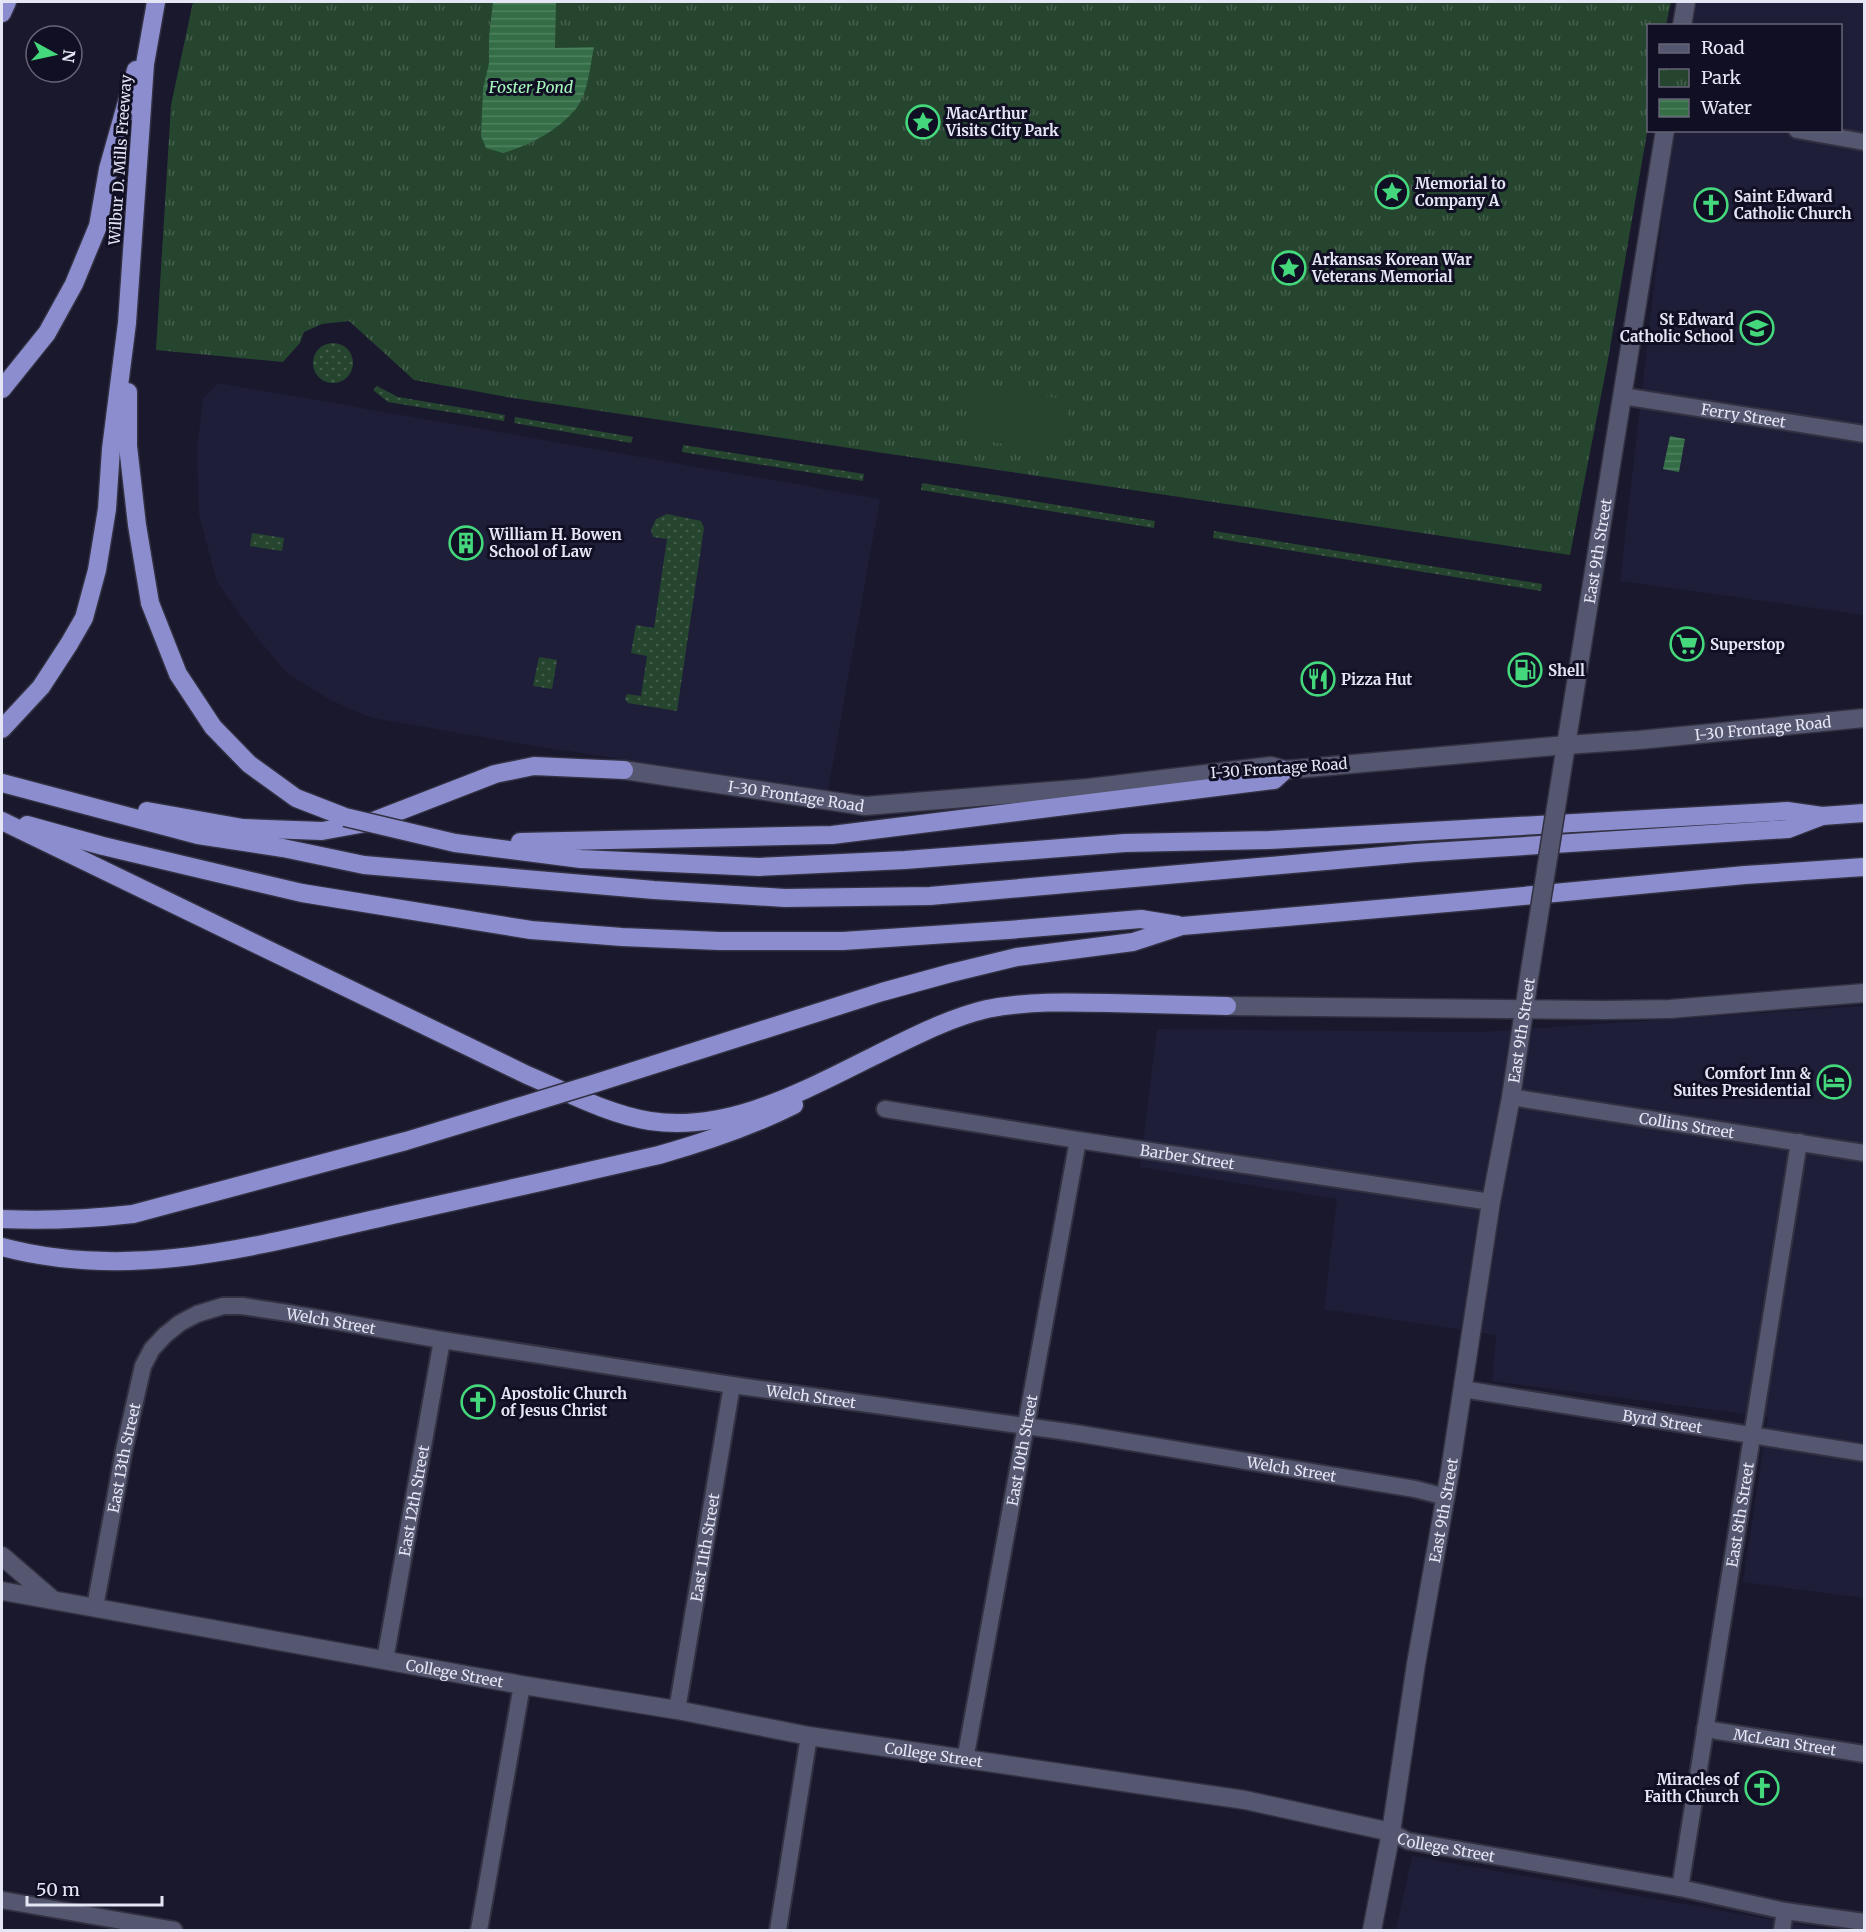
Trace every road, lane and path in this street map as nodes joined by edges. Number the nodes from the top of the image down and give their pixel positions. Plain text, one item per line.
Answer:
1 (7, 2) edge
2 (155, 2) edge
3 (1686, 2) edge
4 (2, 13) edge
5 (1682, 24) edge
6 (1665, 132) edge
7 (1808, 132) edge
8 (1864, 142) edge
9 (127, 323) junction
10 (2, 389) edge
11 (1622, 396) junction
12 (1864, 434) edge
13 (1864, 718) edge
14 (2, 729) edge
15 (1566, 745) junction
16 (624, 770) joint
17 (1285, 770) junction
18 (5, 785) edge
19 (1864, 813) edge
20 (1822, 816) junction
21 (2, 819) edge
22 (455, 843) junction
23 (1864, 867) edge
24 (1182, 926) junction
25 (1864, 993) edge
26 (1227, 1005) joint
27 (1525, 1010) junction
28 (882, 1052) junction
29 (1511, 1097) junction
30 (885, 1109) dead end
31 (1078, 1140) junction
32 (1799, 1142) junction
33 (1864, 1153) edge
34 (1491, 1202) junction
35 (2, 1219) edge
36 (2, 1247) edge
37 (180, 1323) joint
38 (442, 1340) junction
39 (732, 1385) junction
40 (1463, 1389) junction
41 (1026, 1426) junction
42 (1752, 1436) junction
43 (1864, 1453) edge
44 (1446, 1497) junction
45 (2, 1556) edge
46 (2, 1591) edge
47 (53, 1600) junction
48 (95, 1607) junction
49 (385, 1660) junction
50 (522, 1685) junction
51 (677, 1710) junction
52 (1706, 1729) junction
53 (809, 1736) junction
54 (1864, 1754) edge
55 (965, 1760) junction
56 (1391, 1832) junction
57 (1680, 1888) junction
58 (2, 1900) edge
59 (1785, 1911) junction
60 (1864, 1922) edge
61 (174, 1930) edge
62 (479, 1930) edge
63 (778, 1930) edge
64 (1372, 1930) edge
65 (1782, 1930) edge

1 - 4 highway
2 - 9 highway, Wilbur D. Mills Freeway
2 - 10 highway
3 - 5 main road
6 - 11 main road, East 9th Street
7 - 8 street
9 - 14 highway
9 - 22 highway, bridge
11 - 12 street, Ferry Street
11 - 15 main road, East 9th Street
13 - 15 main road, I-30 Frontage Road
15 - 17 main road, I-30 Frontage Road
15 - 27 main road, East 9th Street, bridge
16 - 17 main road, I-30 Frontage Road
16 - 18 highway
17 - 22 highway
18 - 20 highway
19 - 20 highway
20 - 22 highway
21 - 24 highway
21 - 28 highway
23 - 24 highway
24 - 35 highway, bridge
25 - 27 main road
26 - 27 main road
26 - 28 highway
27 - 29 main road, East 9th Street
28 - 36 highway
29 - 32 street, Collins Street
29 - 34 main road, East 9th Street
30 - 31 street, Barber Street
31 - 34 street, Barber Street
31 - 41 street, East 10th Street
32 - 33 street, Collins Street
32 - 42 street, East 8th Street
34 - 40 main road, East 9th Street
37 - 38 street, Welch Street
37 - 48 street, East 13th Street
38 - 39 street, Welch Street
38 - 49 street, East 12th Street
39 - 41 street, Welch Street
39 - 51 street, East 11th Street
40 - 42 street, Byrd Street
40 - 44 main road, East 9th Street
41 - 44 street, Welch Street
41 - 55 street, East 10th Street
42 - 43 street, Byrd Street
42 - 52 street, East 8th Street
44 - 56 main road, East 9th Street
45 - 47 main road
46 - 47 main road, College Street
47 - 48 main road, College Street
48 - 49 main road, College Street
49 - 50 main road, College Street
50 - 51 main road, College Street
50 - 62 street
51 - 53 main road, College Street
52 - 54 street, McLean Street
52 - 57 street, East 8th Street
53 - 55 main road, College Street
53 - 63 street
55 - 56 main road, College Street
56 - 57 street, College Street
56 - 64 main road, East 9th Street
57 - 59 street, College Street
58 - 61 street
59 - 60 street, College Street
59 - 65 street

